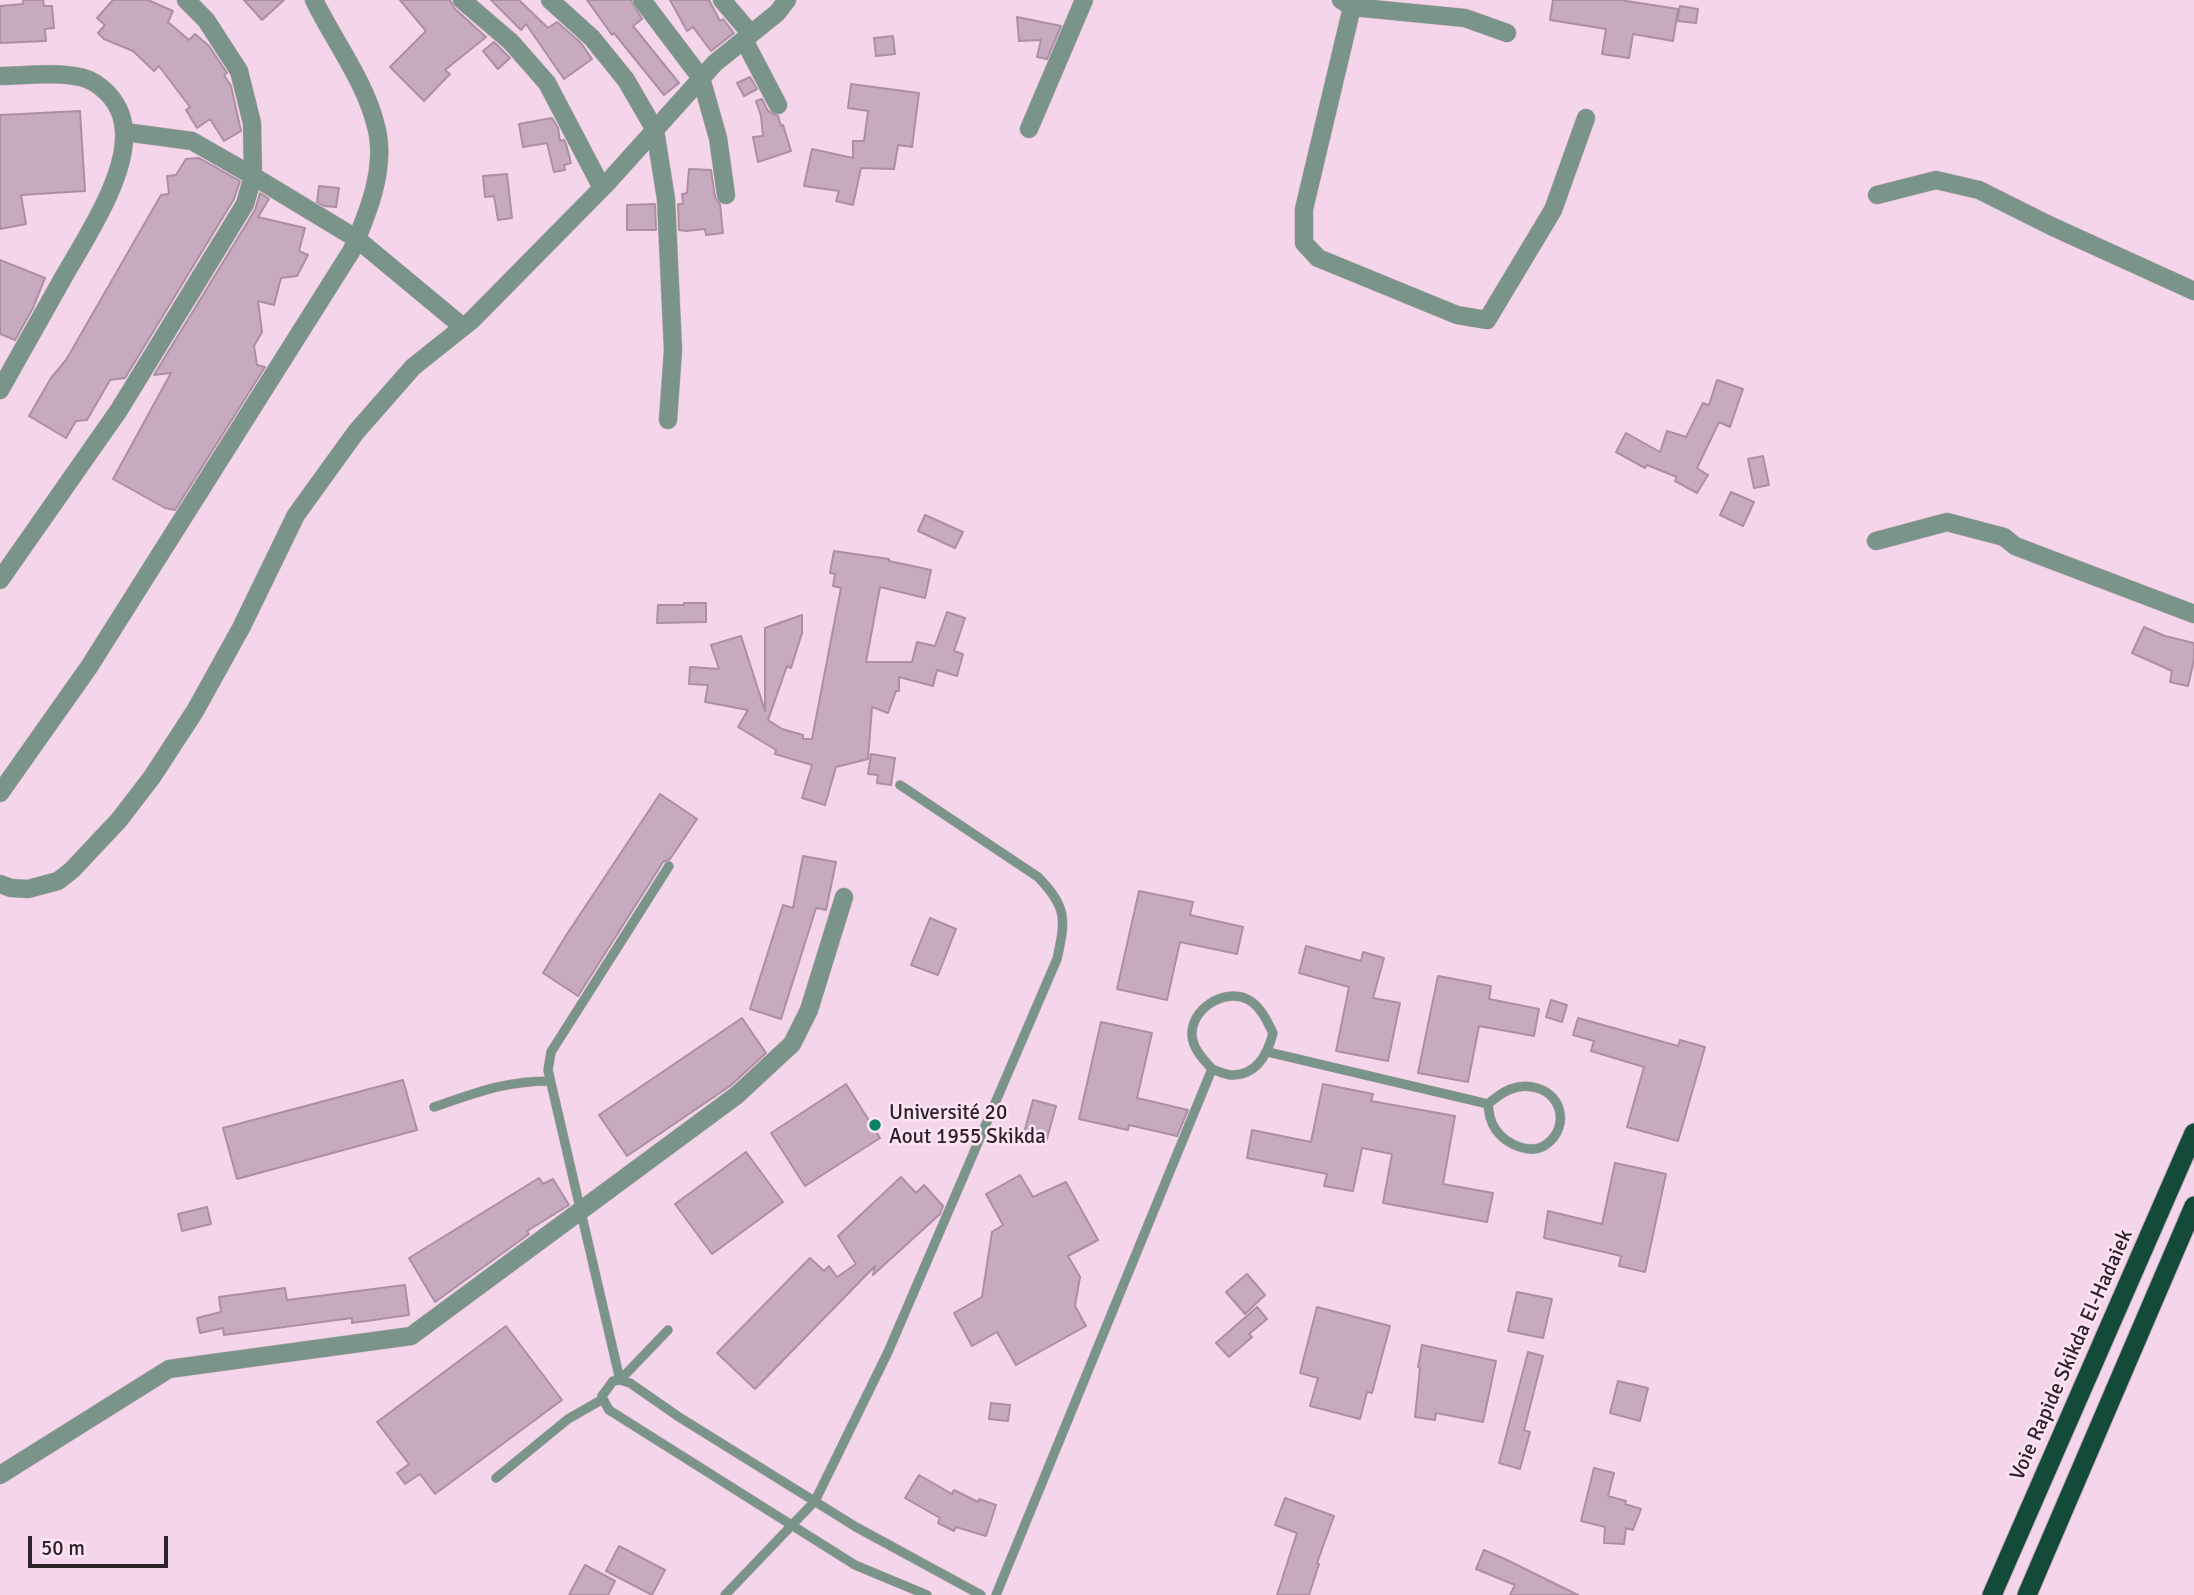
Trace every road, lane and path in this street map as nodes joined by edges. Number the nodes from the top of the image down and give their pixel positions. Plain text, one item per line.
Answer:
1 (187, 0) edge
2 (314, 0) edge
3 (462, 0) edge
4 (550, 0) edge
5 (642, 0) edge
6 (722, 0) edge
7 (787, 0) edge
8 (1084, 0) edge
9 (1347, 4) edge
10 (1507, 33) dead end
11 (747, 37) junction
12 (0, 76) edge
13 (701, 78) junction
14 (778, 105) dead end
15 (1586, 118) dead end
16 (1029, 129) dead end
17 (655, 130) junction
18 (125, 132) junction
19 (253, 176) junction
20 (602, 188) junction
21 (726, 195) dead end
22 (1877, 195) dead end
23 (357, 239) junction
24 (2194, 291) edge
25 (463, 327) junction
26 (0, 390) edge
27 (667, 420) dead end
28 (1876, 541) dead end
29 (0, 580) edge
30 (2194, 614) edge
31 (900, 785) dead end
32 (0, 793) edge
33 (670, 866) dead end
34 (0, 884) edge
35 (844, 897) dead end
36 (1268, 1052) junction
37 (1212, 1069) junction
38 (550, 1081) junction
39 (1488, 1104) junction
40 (434, 1107) dead end
41 (2194, 1133) edge
42 (2194, 1206) edge
43 (580, 1211) junction
44 (668, 1330) dead end
45 (620, 1380) junction
46 (603, 1399) junction
47 (0, 1475) edge
48 (496, 1478) dead end
49 (815, 1501) junction
50 (793, 1525) junction
51 (725, 1595) edge
52 (927, 1595) edge
53 (981, 1595) edge
54 (996, 1595) edge
55 (1993, 1595) edge
56 (2026, 1595) edge

1 - 19 street
2 - 23 street
3 - 20 street
4 - 17 street
5 - 13 street
6 - 11 street
7 - 11 street
8 - 16 street
9 - 10 street
9 - 15 street
11 - 13 street
11 - 14 street
12 - 18 street
13 - 17 street
13 - 21 street
17 - 20 street
17 - 27 street
18 - 19 street
18 - 26 street
19 - 23 street
19 - 29 street
20 - 25 street
22 - 24 street
23 - 25 street
23 - 32 street
25 - 34 street
28 - 30 street
31 - 49 lane
33 - 38 lane
35 - 43 street
36 - 37 lane
36 - 37 lane
36 - 39 lane
37 - 54 lane
38 - 40 lane
38 - 43 lane
39 - 39 lane
41 - 55 highway, Voie Rapide Skikda El-Hadaiek
42 - 56 highway
43 - 45 lane
43 - 47 street
44 - 45 lane
45 - 46 lane
45 - 49 lane
46 - 48 lane
46 - 50 lane
49 - 50 lane
49 - 53 lane
50 - 51 lane
50 - 52 lane

